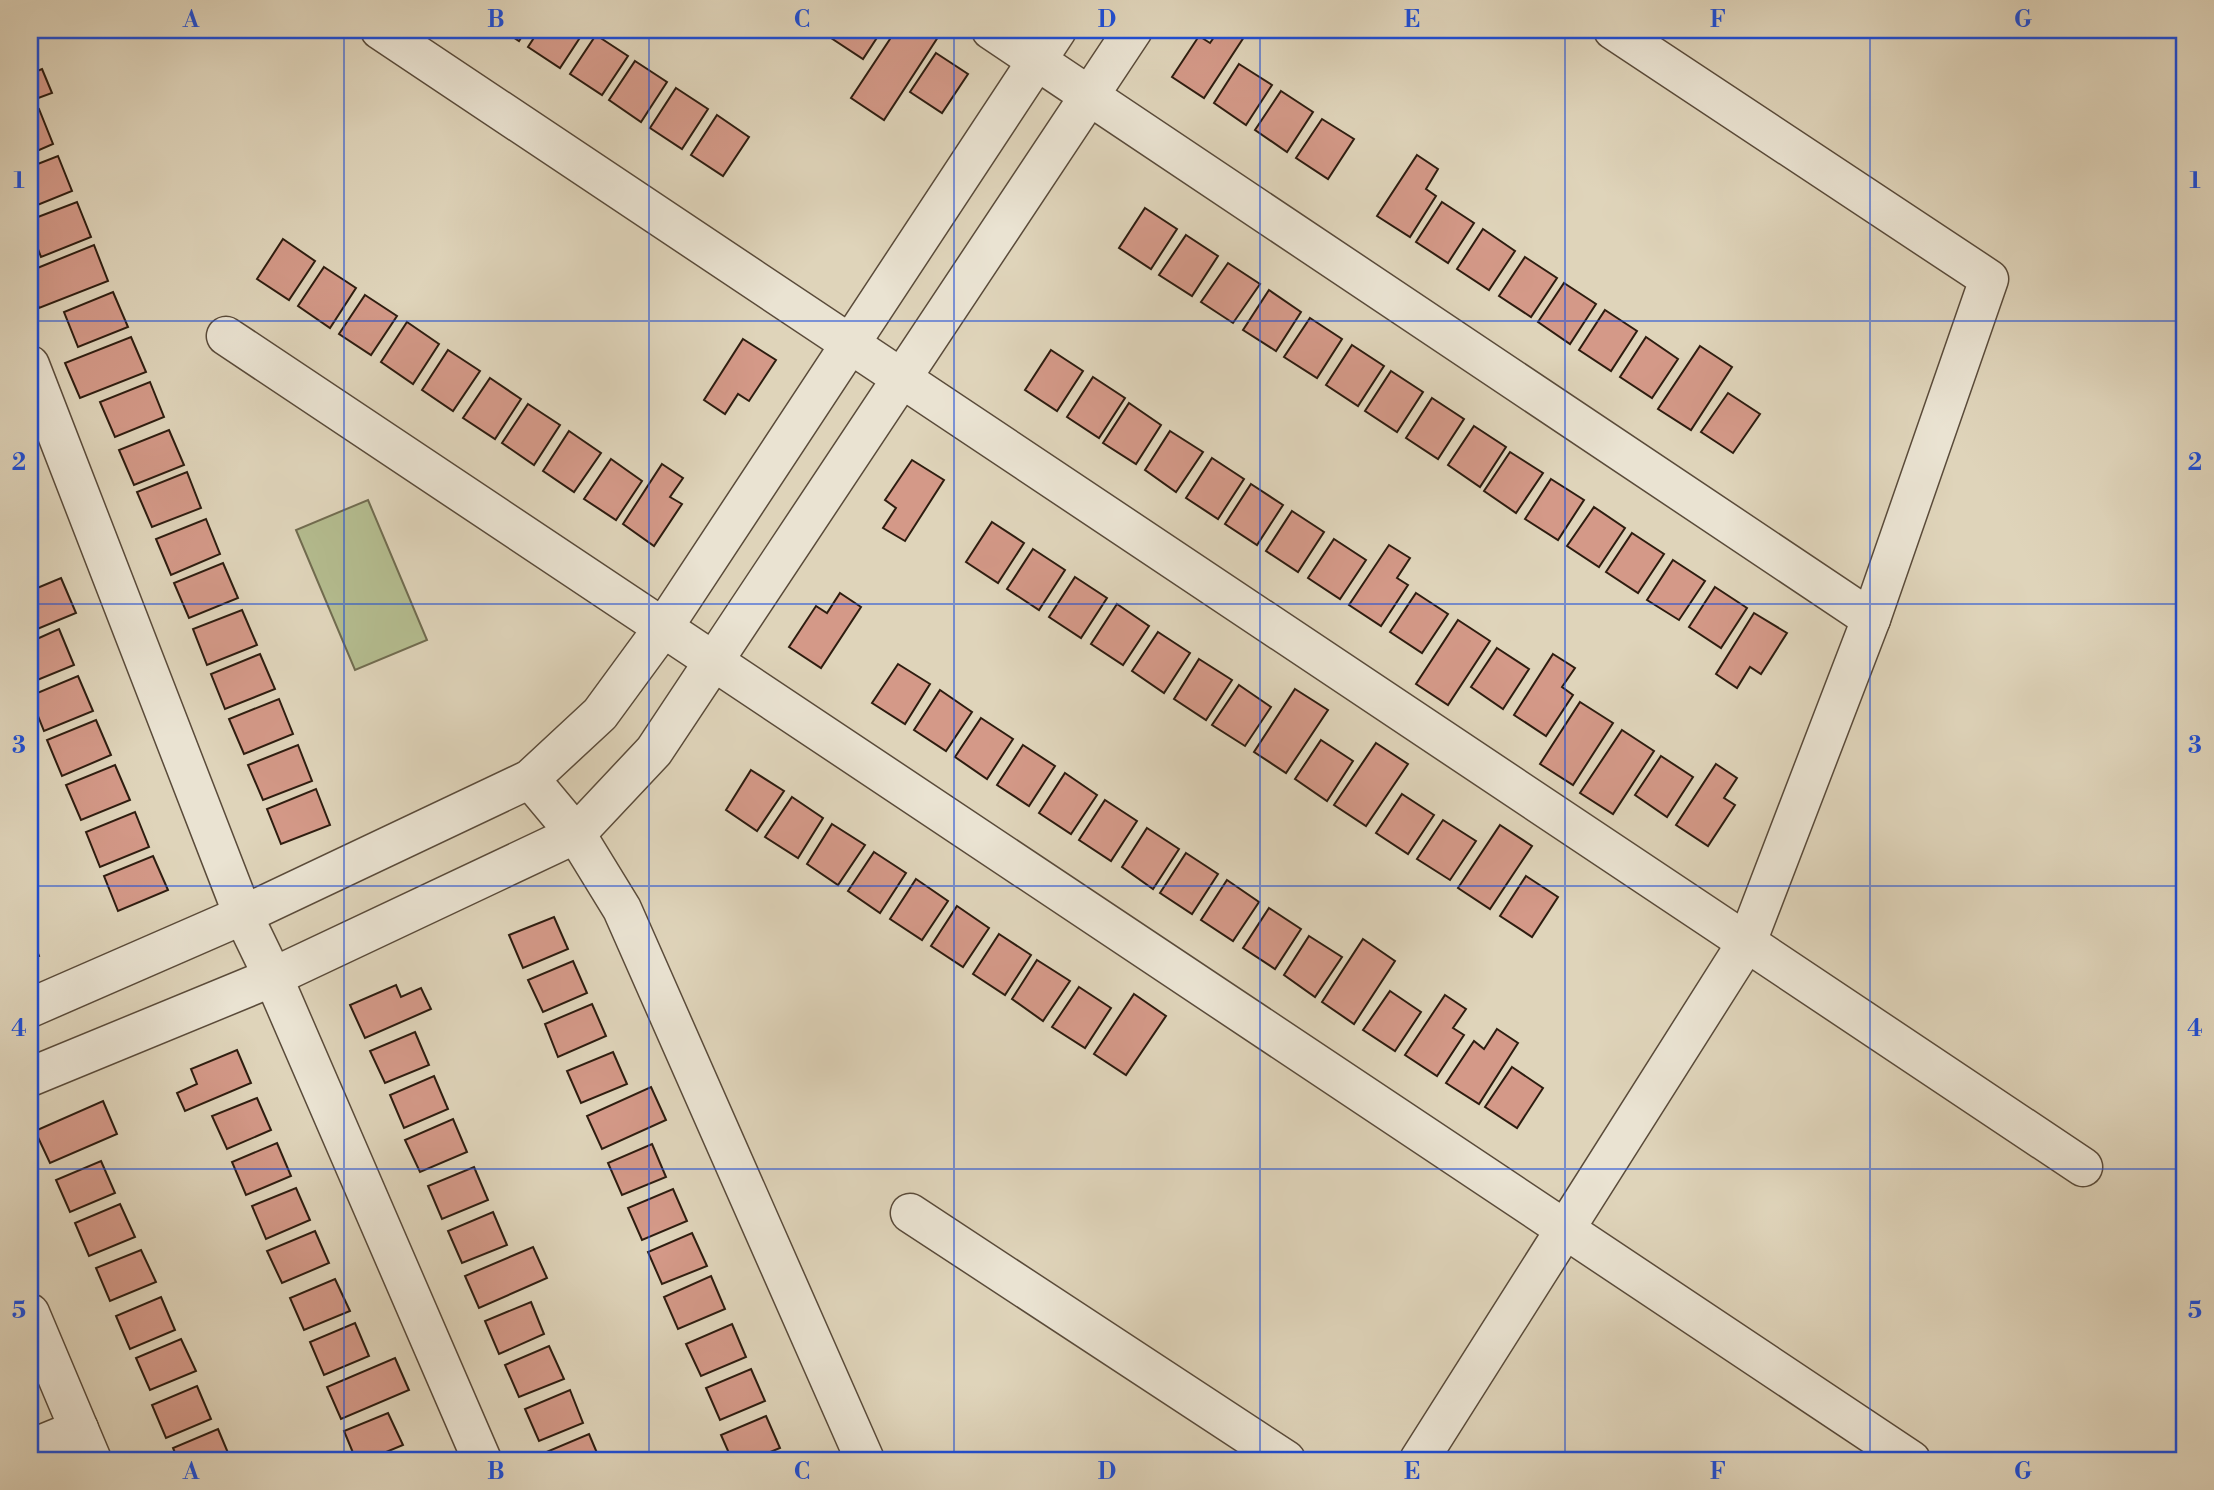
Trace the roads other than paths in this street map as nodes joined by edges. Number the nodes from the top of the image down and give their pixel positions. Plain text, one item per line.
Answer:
1 (380, 30) edge
2 (991, 30) edge
3 (1133, 30) edge
4 (1613, 30) edge
5 (1047, 45) edge
6 (1089, 96) junction
7 (226, 336) dead end
8 (850, 344) junction
9 (30, 365) edge
10 (902, 378) junction
11 (1871, 619) junction
12 (663, 628) junction
13 (713, 661) junction
14 (530, 779) junction
15 (576, 834) junction
16 (243, 915) junction
17 (1747, 942) junction
18 (273, 976) junction
19 (30, 1008) edge
20 (30, 1077) edge
21 (2083, 1167) dead end
22 (910, 1213) dead end
23 (1565, 1230) junction
24 (30, 1313) edge
25 (86, 1445) edge
26 (30, 1449) edge
27 (482, 1460) edge
28 (865, 1460) edge
29 (1286, 1460) edge
30 (1419, 1460) edge
31 (1911, 1460) edge

1 - 8 street
2 - 5 street
3 - 6 street
4 - 11 street
5 - 6 street
5 - 8 street
6 - 10 street
6 - 11 street
7 - 12 street
8 - 10 street
8 - 12 street
9 - 16 street
10 - 13 street
10 - 17 street
11 - 17 street
12 - 13 street
12 - 14 street
13 - 15 street
13 - 23 street
14 - 15 street
14 - 16 street
15 - 18 street
15 - 28 street
16 - 18 street
16 - 19 street
17 - 21 street
17 - 23 street
18 - 20 street
18 - 27 street
22 - 29 street
23 - 30 street
23 - 31 street
24 - 25 street
25 - 26 street

